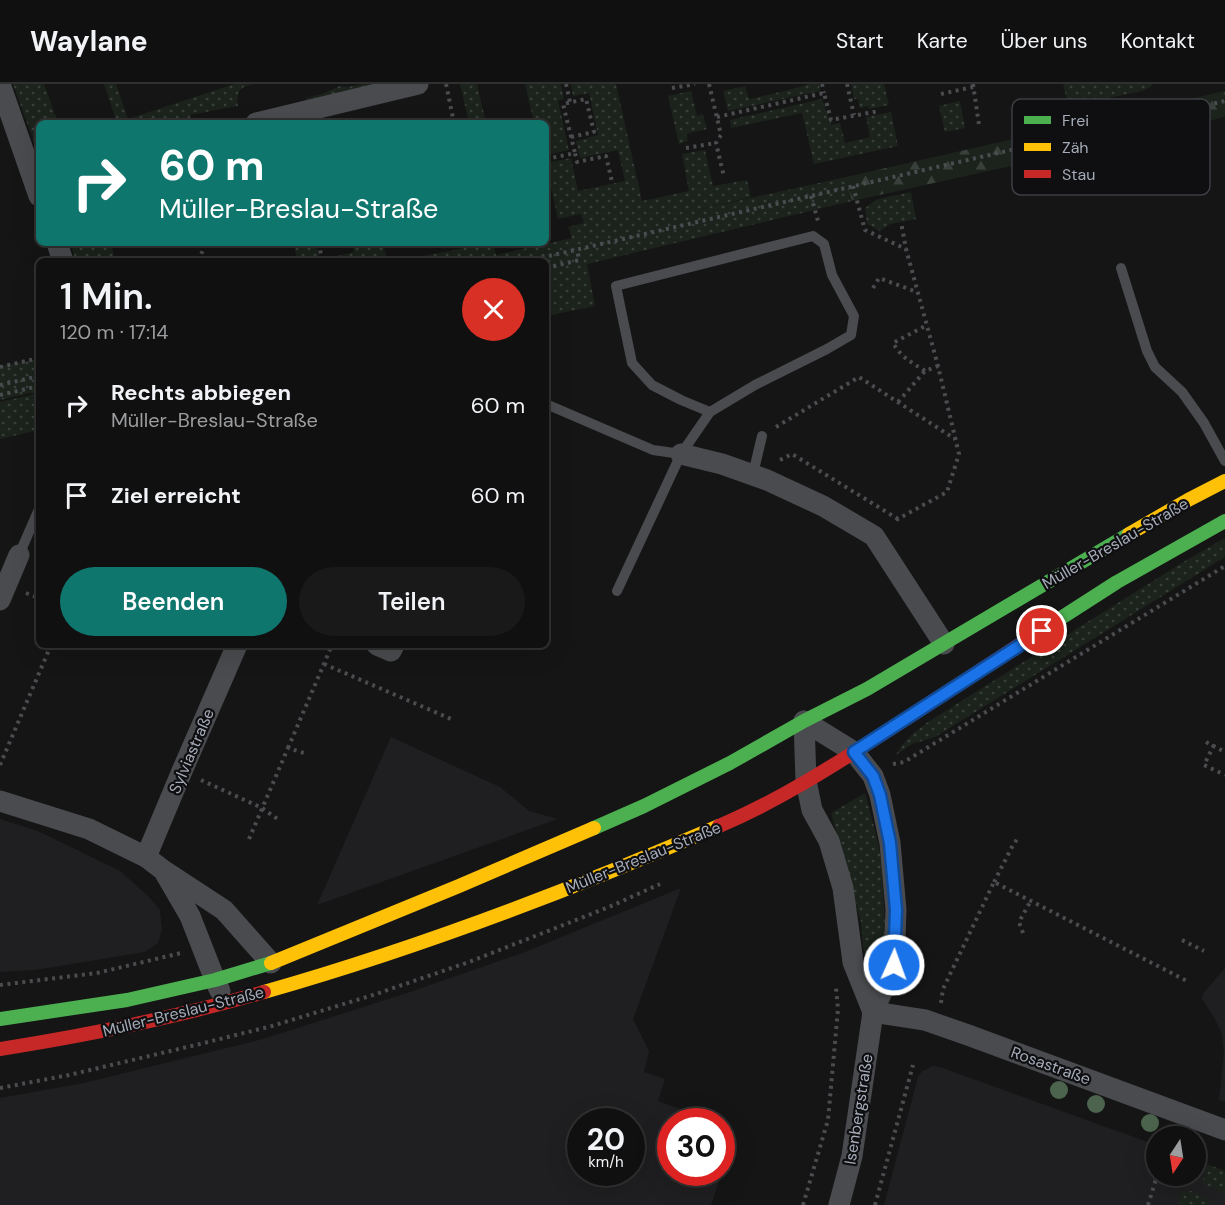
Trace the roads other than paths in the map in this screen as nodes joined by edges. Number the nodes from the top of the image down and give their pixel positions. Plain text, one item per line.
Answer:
1 (0, 84) edge
2 (418, 84) edge
3 (268, 120) edge
4 (36, 187) edge
5 (1121, 268) dead end
6 (549, 405) edge
7 (710, 412) junction
8 (762, 436) road end
9 (681, 454) junction
10 (1225, 461) edge
11 (753, 474) junction
12 (1225, 481) edge
13 (36, 516) edge
14 (1225, 521) edge
15 (19, 555) joint
16 (617, 591) dead end
17 (0, 600) edge
18 (944, 644) junction
19 (236, 648) edge
20 (804, 722) junction
21 (854, 752) junction
22 (806, 781) junction
23 (0, 801) edge
24 (155, 864) junction
25 (271, 963) junction
26 (215, 980) junction
27 (227, 1003) junction
28 (873, 1012) junction
29 (0, 1019) edge
30 (0, 1049) edge
31 (1225, 1130) edge
32 (839, 1205) edge

1 - 4 street
2 - 3 street
5 - 10 lane
6 - 9 lane
7 - 7 lane
7 - 9 lane
8 - 11 lane
9 - 11 street
9 - 16 lane
11 - 18 street
12 - 18 main road, Müller-Breslau-Straße
13 - 15 lane
14 - 21 main road, Müller-Breslau-Straße
15 - 17 street
18 - 20 main road, Müller-Breslau-Straße
19 - 24 street, Sylviastraße
20 - 21 street, Isenbergstraße
20 - 22 street
20 - 25 main road, Müller-Breslau-Straße
21 - 22 main road, Müller-Breslau-Straße
21 - 28 street, Isenbergstraße
22 - 27 main road, Müller-Breslau-Straße
22 - 28 street
23 - 24 street
24 - 25 street
24 - 26 street
25 - 26 main road, Müller-Breslau-Straße
26 - 27 street
26 - 29 main road, Müller-Breslau-Straße
27 - 30 main road, Müller-Breslau-Straße
28 - 31 street, Rosastraße
28 - 32 street, Isenbergstraße

